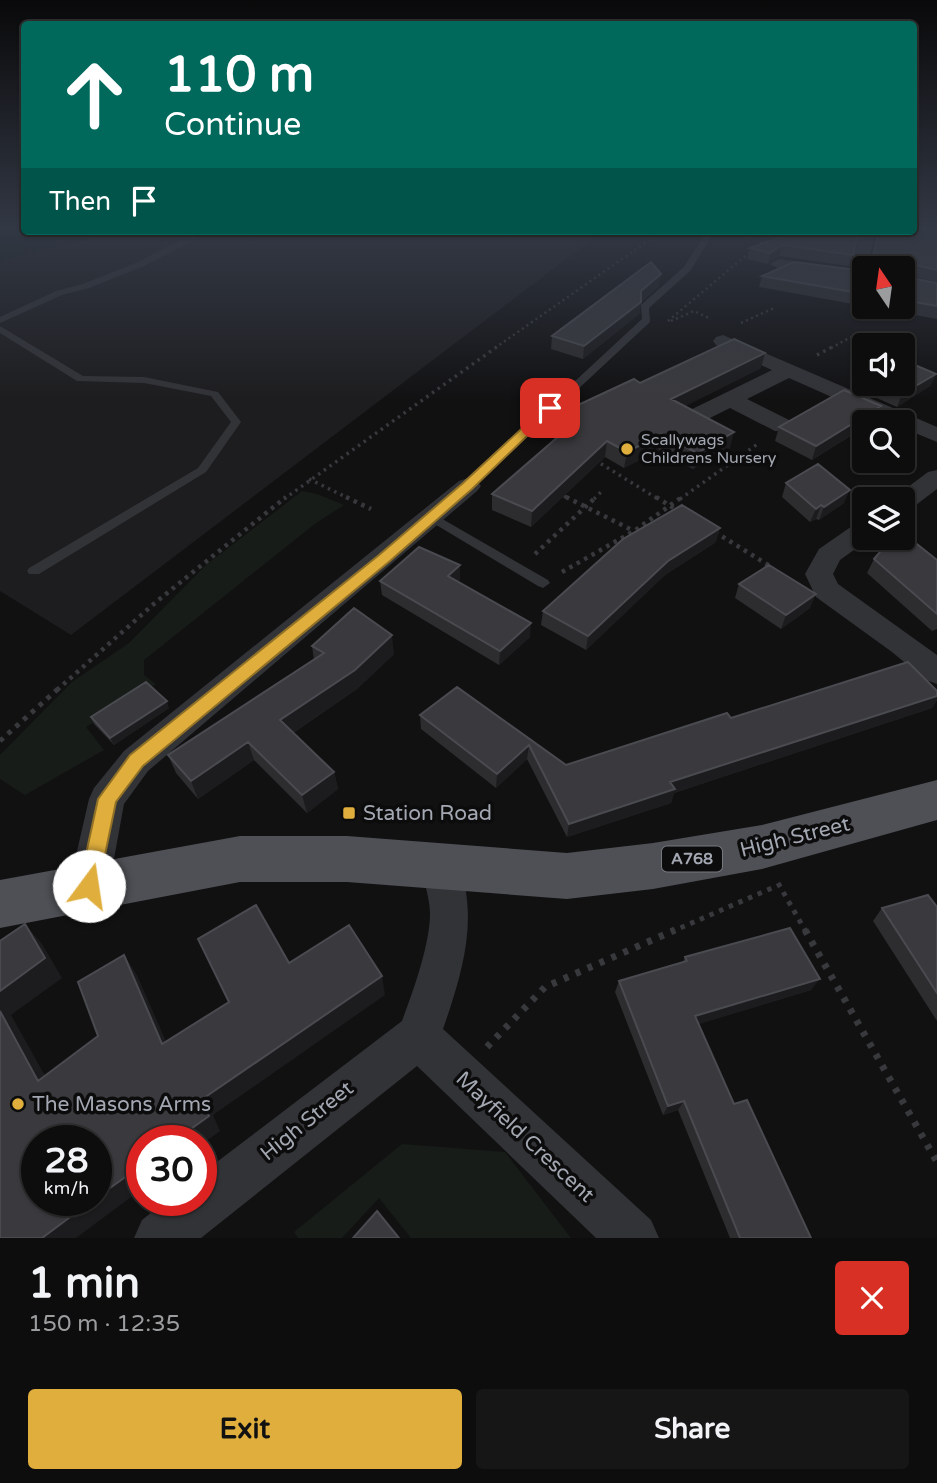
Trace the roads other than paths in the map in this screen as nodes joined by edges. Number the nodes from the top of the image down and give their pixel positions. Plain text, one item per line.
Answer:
1 (87, 286) edge
2 (668, 286) edge
3 (0, 320) edge
4 (0, 329) edge
5 (727, 334) road end
6 (788, 370) junction
7 (729, 399) junction
8 (692, 418) edge
9 (783, 426) edge
10 (937, 435) edge
11 (937, 477) edge
12 (468, 486) joint
13 (915, 493) edge
14 (432, 517) junction
15 (852, 539) edge
16 (34, 571) dead end
17 (543, 583) road end
18 (937, 672) edge
19 (936, 802) edge
20 (441, 867) junction
21 (89, 886) junction
22 (0, 904) edge
23 (418, 1036) junction
24 (160, 1238) edge
25 (633, 1238) edge

1 - 3 lane
2 - 12 lane
4 - 16 lane
5 - 6 street
6 - 7 street
6 - 10 street
7 - 8 street
7 - 9 street
11 - 13 street
12 - 14 street
14 - 17 lane
14 - 21 street
15 - 18 street
19 - 20 main road, High Street / A768
20 - 21 main road, High Street / A768
20 - 23 street
21 - 22 main road, High Street / A768
23 - 24 street, High Street
23 - 25 street, Mayfield Crescent

